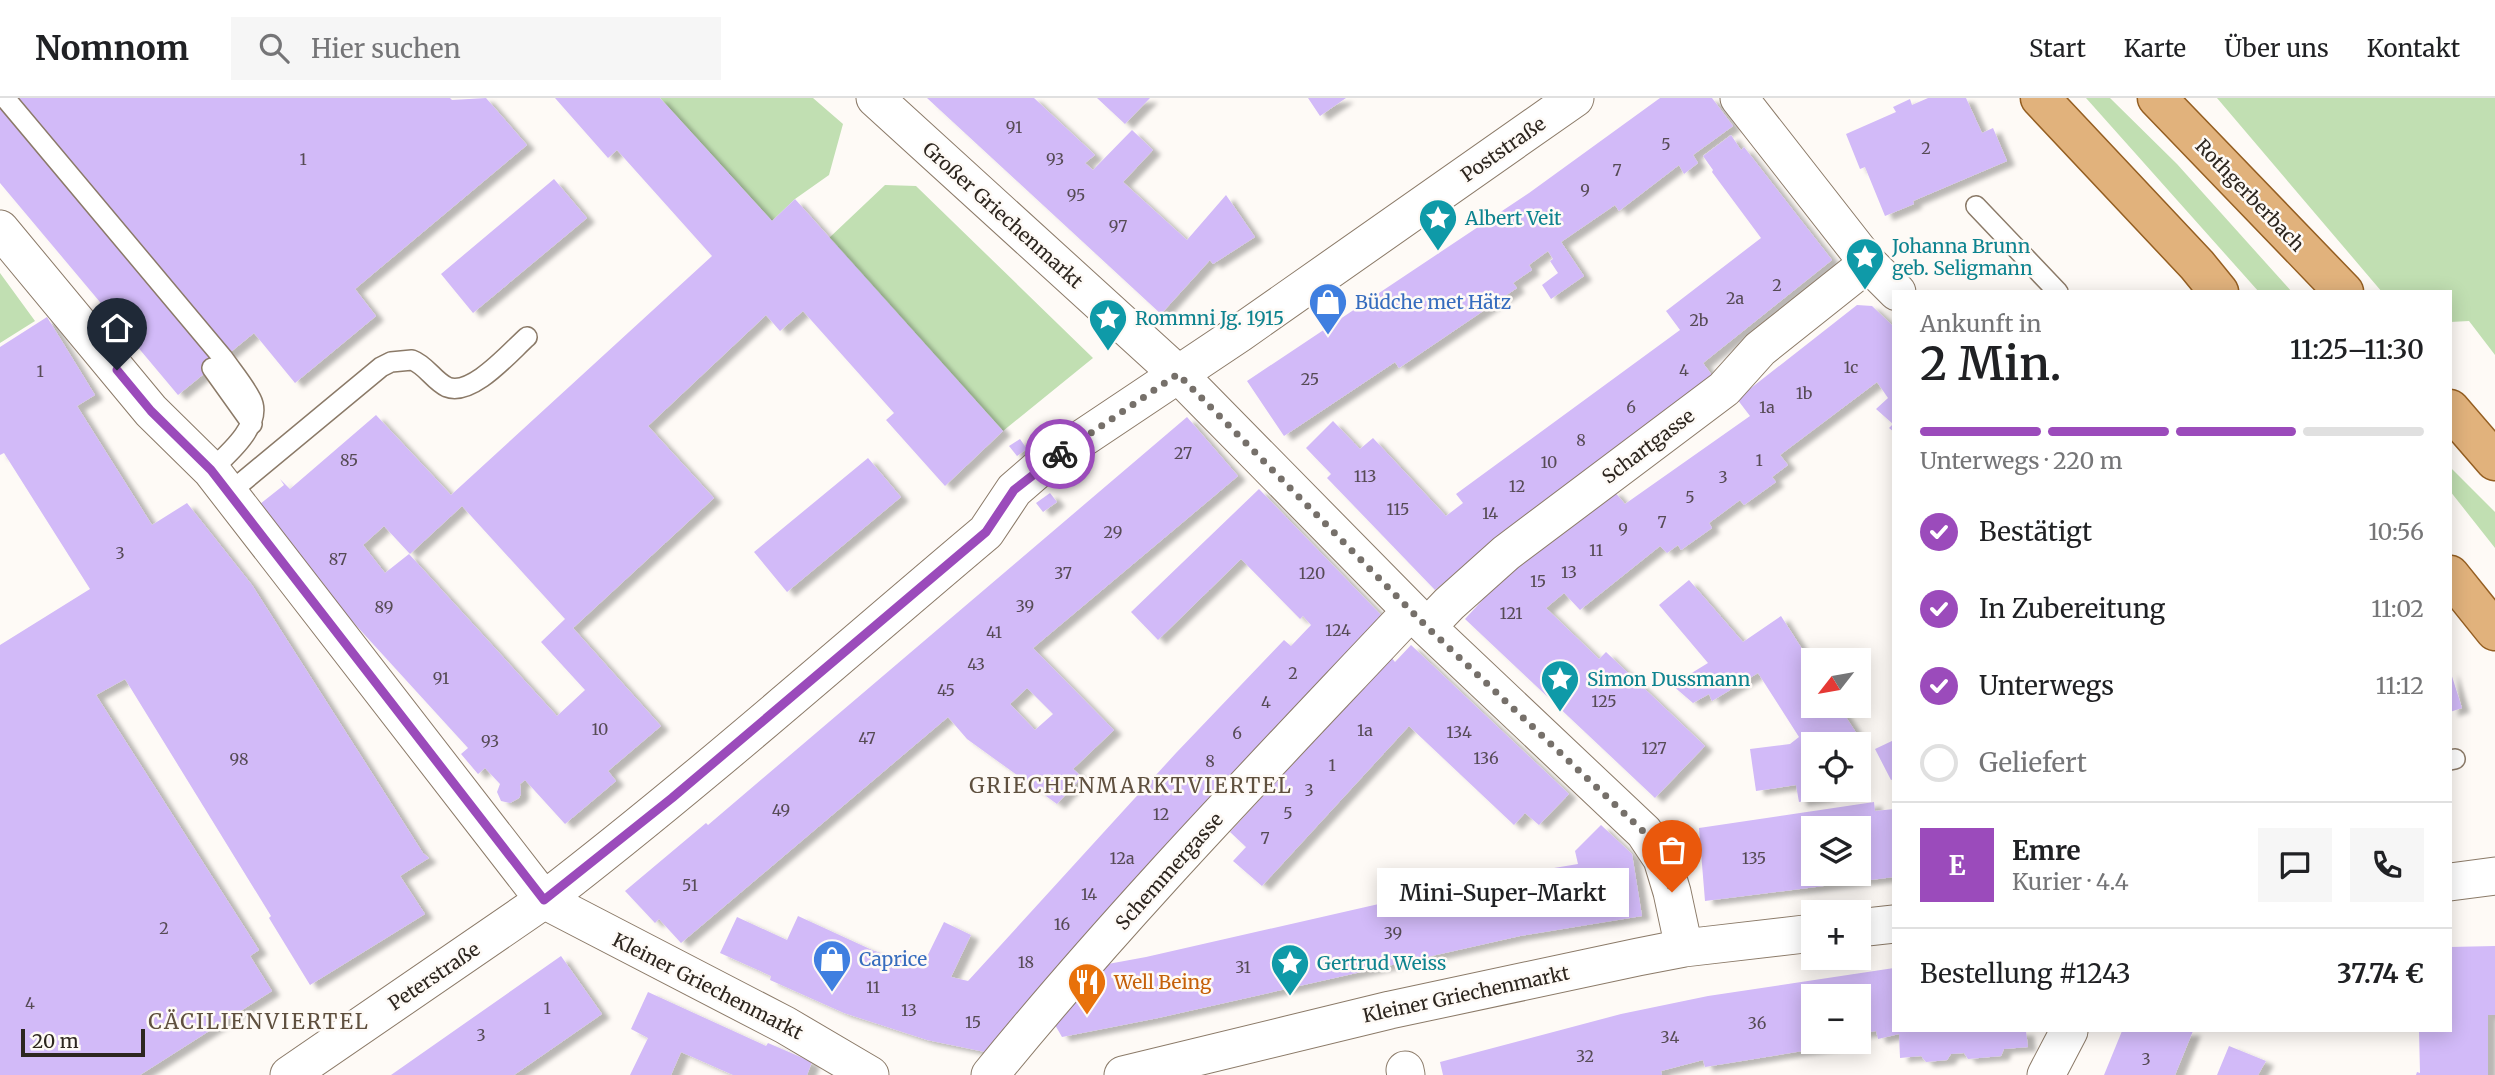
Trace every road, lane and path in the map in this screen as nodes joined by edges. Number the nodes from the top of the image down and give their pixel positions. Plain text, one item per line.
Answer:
1 (5, 98) edge
2 (875, 98) edge
3 (1575, 98) edge
4 (1739, 98) edge
5 (2040, 98) edge
6 (2157, 98) edge
7 (1976, 206) dead end
8 (0, 229) edge
9 (1868, 263) junction
10 (1895, 290) edge
11 (2056, 290) edge
12 (2217, 290) edge
13 (2342, 290) edge
14 (527, 337) dead end
15 (212, 368) dead end
16 (1178, 374) junction
17 (2452, 411) edge
18 (252, 424) junction
19 (2495, 461) edge
20 (220, 482) junction
21 (2452, 577) edge
22 (1419, 619) junction
23 (2495, 631) edge
24 (2495, 876) edge
25 (2452, 882) edge
26 (544, 900) junction
27 (1892, 924) edge
28 (1871, 927) edge
29 (1801, 934) edge
30 (1684, 948) junction
31 (2068, 1032) edge
32 (289, 1075) edge
33 (870, 1075) edge
34 (990, 1075) edge
35 (1123, 1075) edge
36 (2046, 1075) edge

1 - 18 lane
2 - 16 street, Großer Griechenmarkt
3 - 16 street, Poststraße
4 - 9 street
5 - 12 main road
6 - 13 main road, Rothgerberbach
7 - 11 lane
8 - 20 street
9 - 10 street
9 - 22 street, Schartgasse
14 - 20 lane
15 - 18 lane
16 - 22 street, Großer Griechenmarkt
16 - 26 street, Poststraße
17 - 19 main road
18 - 20 lane
20 - 26 street
21 - 23 main road
22 - 30 street, Großer Griechenmarkt
22 - 34 street, Schemmergasse
24 - 25 street
26 - 32 street, Peterstraße
26 - 33 street, Kleiner Griechenmarkt
27 - 28 street
29 - 30 street, Kleiner Griechenmarkt
30 - 35 street, Kleiner Griechenmarkt
31 - 36 street

